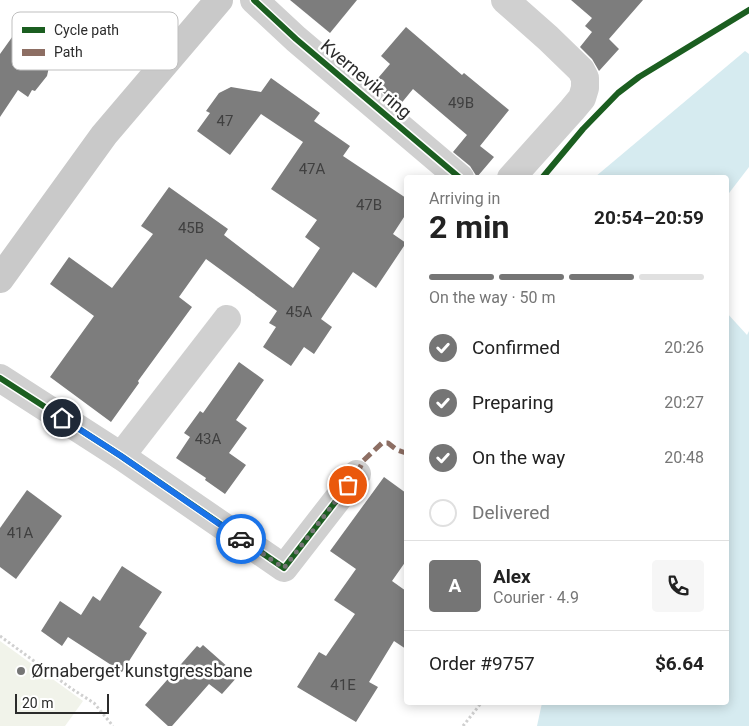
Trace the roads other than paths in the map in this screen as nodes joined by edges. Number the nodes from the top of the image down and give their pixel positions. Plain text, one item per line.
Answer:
1 (219, 0) edge
2 (254, 0) edge
3 (505, 0) edge
4 (178, 48) edge
5 (159, 70) edge
6 (456, 175) edge
7 (514, 175) edge
8 (0, 279) edge
9 (227, 319) dead end
10 (0, 378) edge
11 (121, 456) junction
12 (357, 474) dead end

1 - 4 main road
2 - 6 street, Kvernevik ring
3 - 7 street
5 - 8 main road
9 - 11 street
10 - 11 street
11 - 12 street

